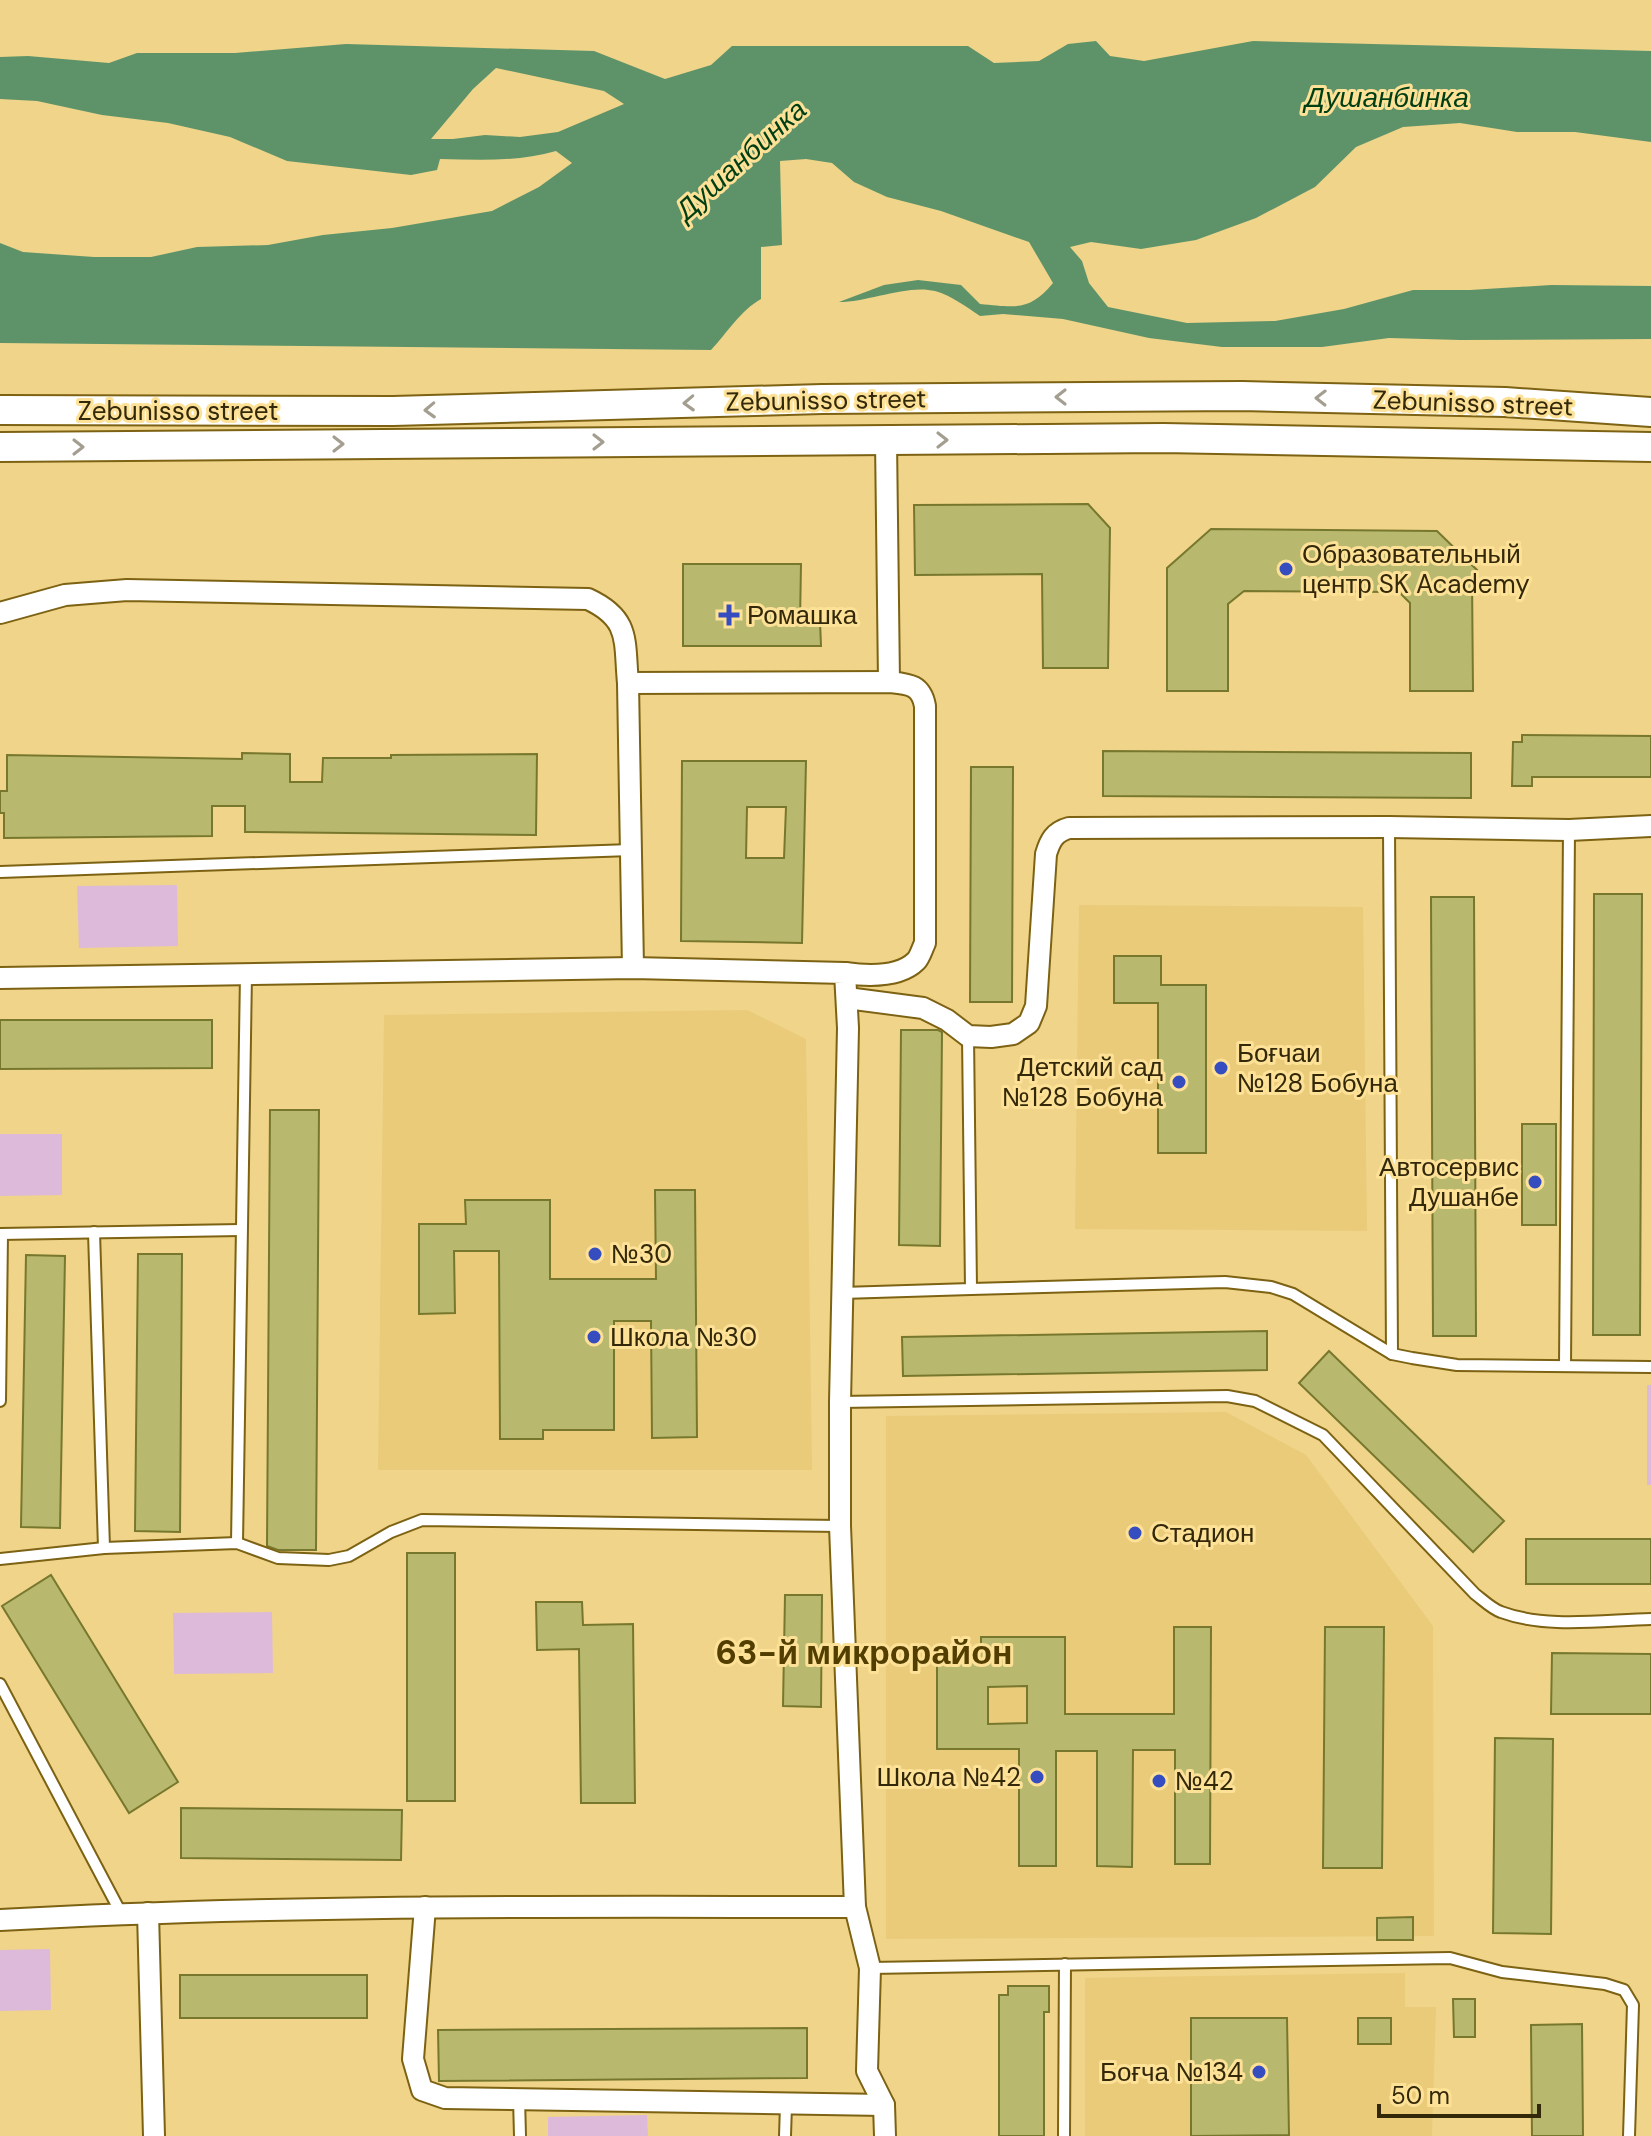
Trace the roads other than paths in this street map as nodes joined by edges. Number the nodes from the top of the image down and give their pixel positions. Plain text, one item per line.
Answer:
1 (0, 410) edge
2 (1651, 412) edge
3 (886, 440) junction
4 (0, 447) edge
5 (1651, 447) edge
6 (0, 613) edge
7 (889, 682) junction
8 (628, 683) junction
9 (1651, 826) edge
10 (1389, 827) junction
11 (1569, 830) junction
12 (631, 850) junction
13 (0, 872) edge
14 (633, 968) junction
15 (845, 973) junction
16 (246, 974) junction
17 (0, 978) edge
18 (847, 998) junction
19 (968, 1036) junction
20 (241, 1230) junction
21 (94, 1232) junction
22 (1, 1234) edge
23 (971, 1289) junction
24 (842, 1293) junction
25 (1392, 1354) junction
26 (1565, 1366) junction
27 (1651, 1367) edge
28 (0, 1401) edge
29 (840, 1402) junction
30 (840, 1526) junction
31 (237, 1543) junction
32 (104, 1548) junction
33 (0, 1559) edge
34 (1651, 1619) edge
35 (0, 1684) edge
36 (425, 1907) junction
37 (855, 1907) junction
38 (121, 1913) junction
39 (148, 1913) junction
40 (0, 1920) edge
41 (1065, 1964) junction
42 (870, 1968) junction
43 (519, 2097) junction
44 (786, 2105) junction
45 (884, 2105) junction
46 (154, 2136) edge
47 (520, 2136) edge
48 (785, 2136) edge
49 (885, 2136) edge
50 (1064, 2136) edge
51 (1629, 2136) edge

2 -> 1 main road, Zebunisso street
4 -> 3 main road
3 -> 5 main road
3 - 7 street
6 - 8 street
7 - 8 street
7 - 15 street
8 - 12 street
9 - 11 street
10 - 11 street
10 - 19 street
10 - 25 lane
11 - 26 lane
12 - 13 lane
12 - 14 street
14 - 15 street
14 - 16 street
15 - 18 street
16 - 17 street
16 - 20 lane
18 - 19 street
18 - 24 street
19 - 23 lane
20 - 21 lane
20 - 31 lane
21 - 22 lane
21 - 32 lane
22 - 28 lane
23 - 24 lane
23 - 25 lane
24 - 29 street
25 - 26 lane
26 - 27 lane
29 - 30 street
29 - 34 lane
30 - 31 lane
30 - 37 street
31 - 32 lane
32 - 33 lane
35 - 38 lane
36 - 37 street
36 - 39 street
36 - 43 street
37 - 42 street
38 - 39 street
38 - 40 street
39 - 46 street
41 - 42 lane
41 - 50 lane
41 - 51 lane
42 - 45 street
43 - 44 street
43 - 47 lane
44 - 45 street
44 - 48 lane
45 - 49 street

